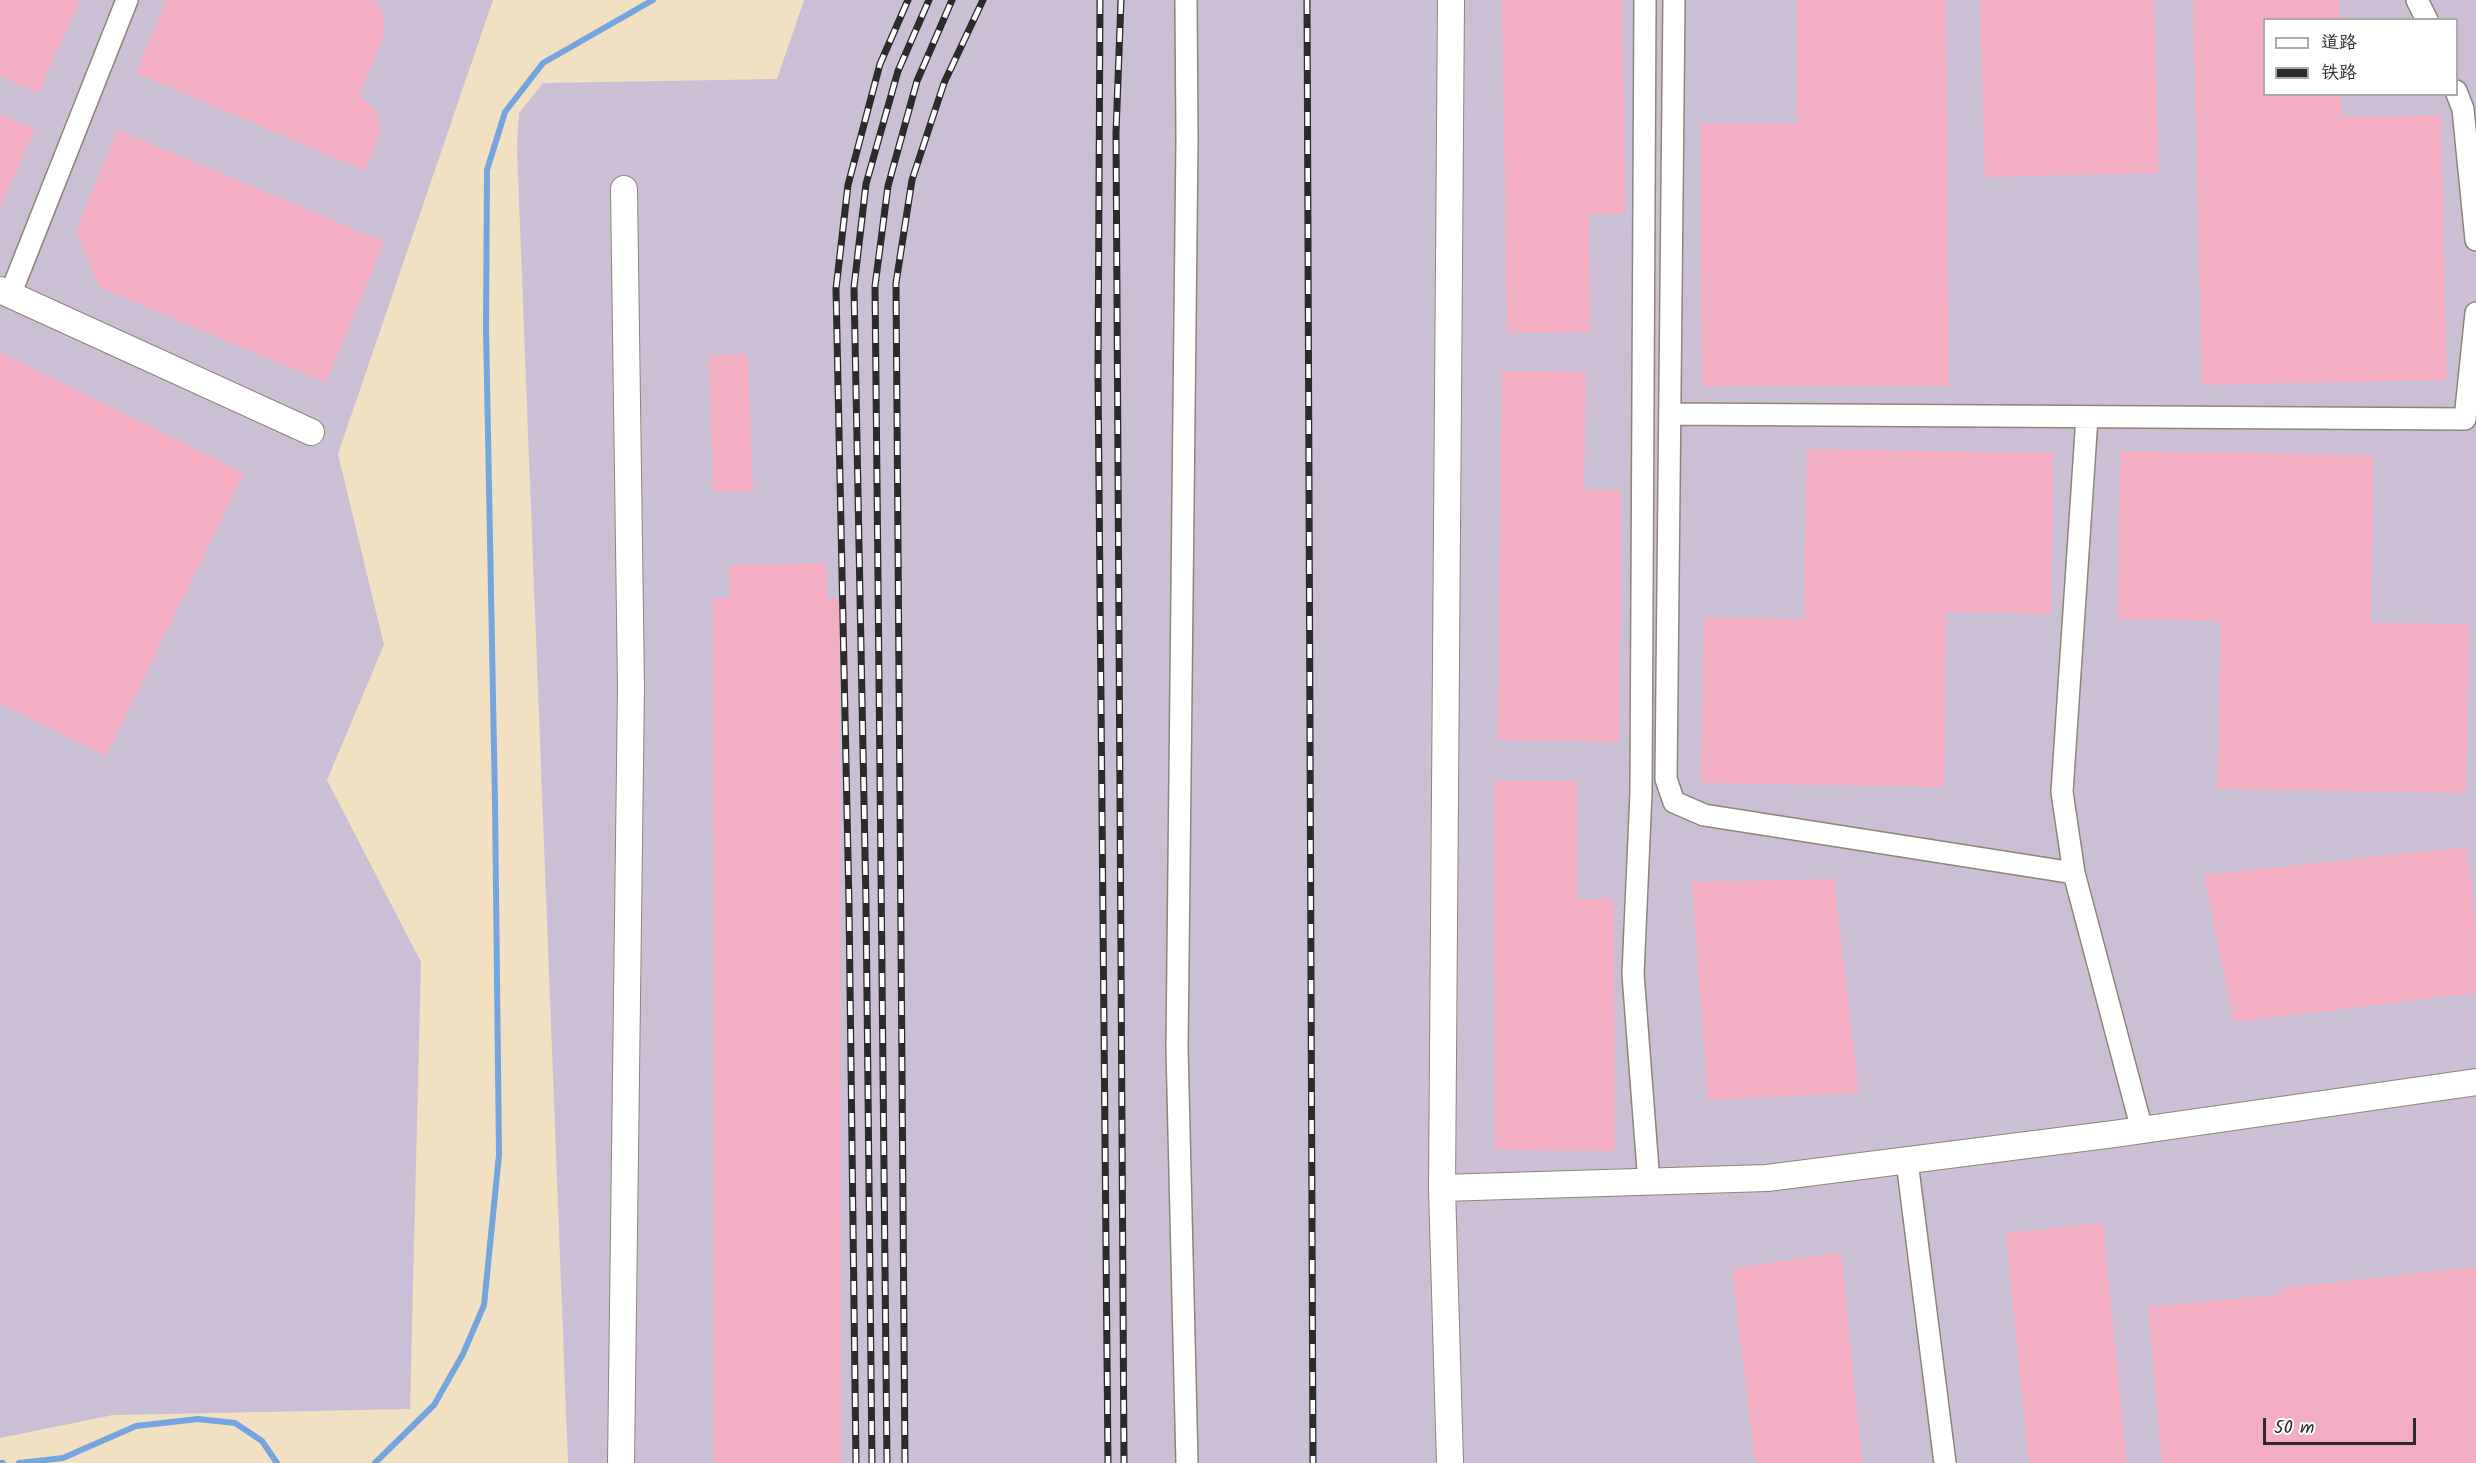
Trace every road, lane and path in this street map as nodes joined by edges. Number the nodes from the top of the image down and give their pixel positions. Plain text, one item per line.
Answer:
1 (127, 0) edge
2 (1186, 0) edge
3 (1451, 0) edge
4 (1645, 0) edge
5 (1674, 0) edge
6 (2417, 0) edge
7 (2426, 18) edge
8 (2458, 94) edge
9 (624, 189) dead end
10 (2476, 240) edge
11 (5, 293) edge
12 (2476, 313) edge
13 (1670, 414) junction
14 (2087, 417) junction
15 (311, 432) dead end
16 (2074, 873) junction
17 (2476, 1082) edge
18 (2142, 1131) junction
19 (1907, 1161) junction
20 (1649, 1183) junction
21 (1442, 1188) junction
22 (621, 1463) edge
23 (1186, 1463) edge
24 (1450, 1463) edge
25 (1945, 1463) edge

1 - 11 street
2 - 23 street
3 - 21 street
4 - 20 street
5 - 13 street
6 - 7 street
8 - 10 street
9 - 22 street
11 - 15 street
12 - 14 street
13 - 14 street
13 - 16 street
14 - 16 street
16 - 18 street
17 - 18 street
18 - 19 street
19 - 20 street
19 - 25 street
20 - 21 street
21 - 24 street

